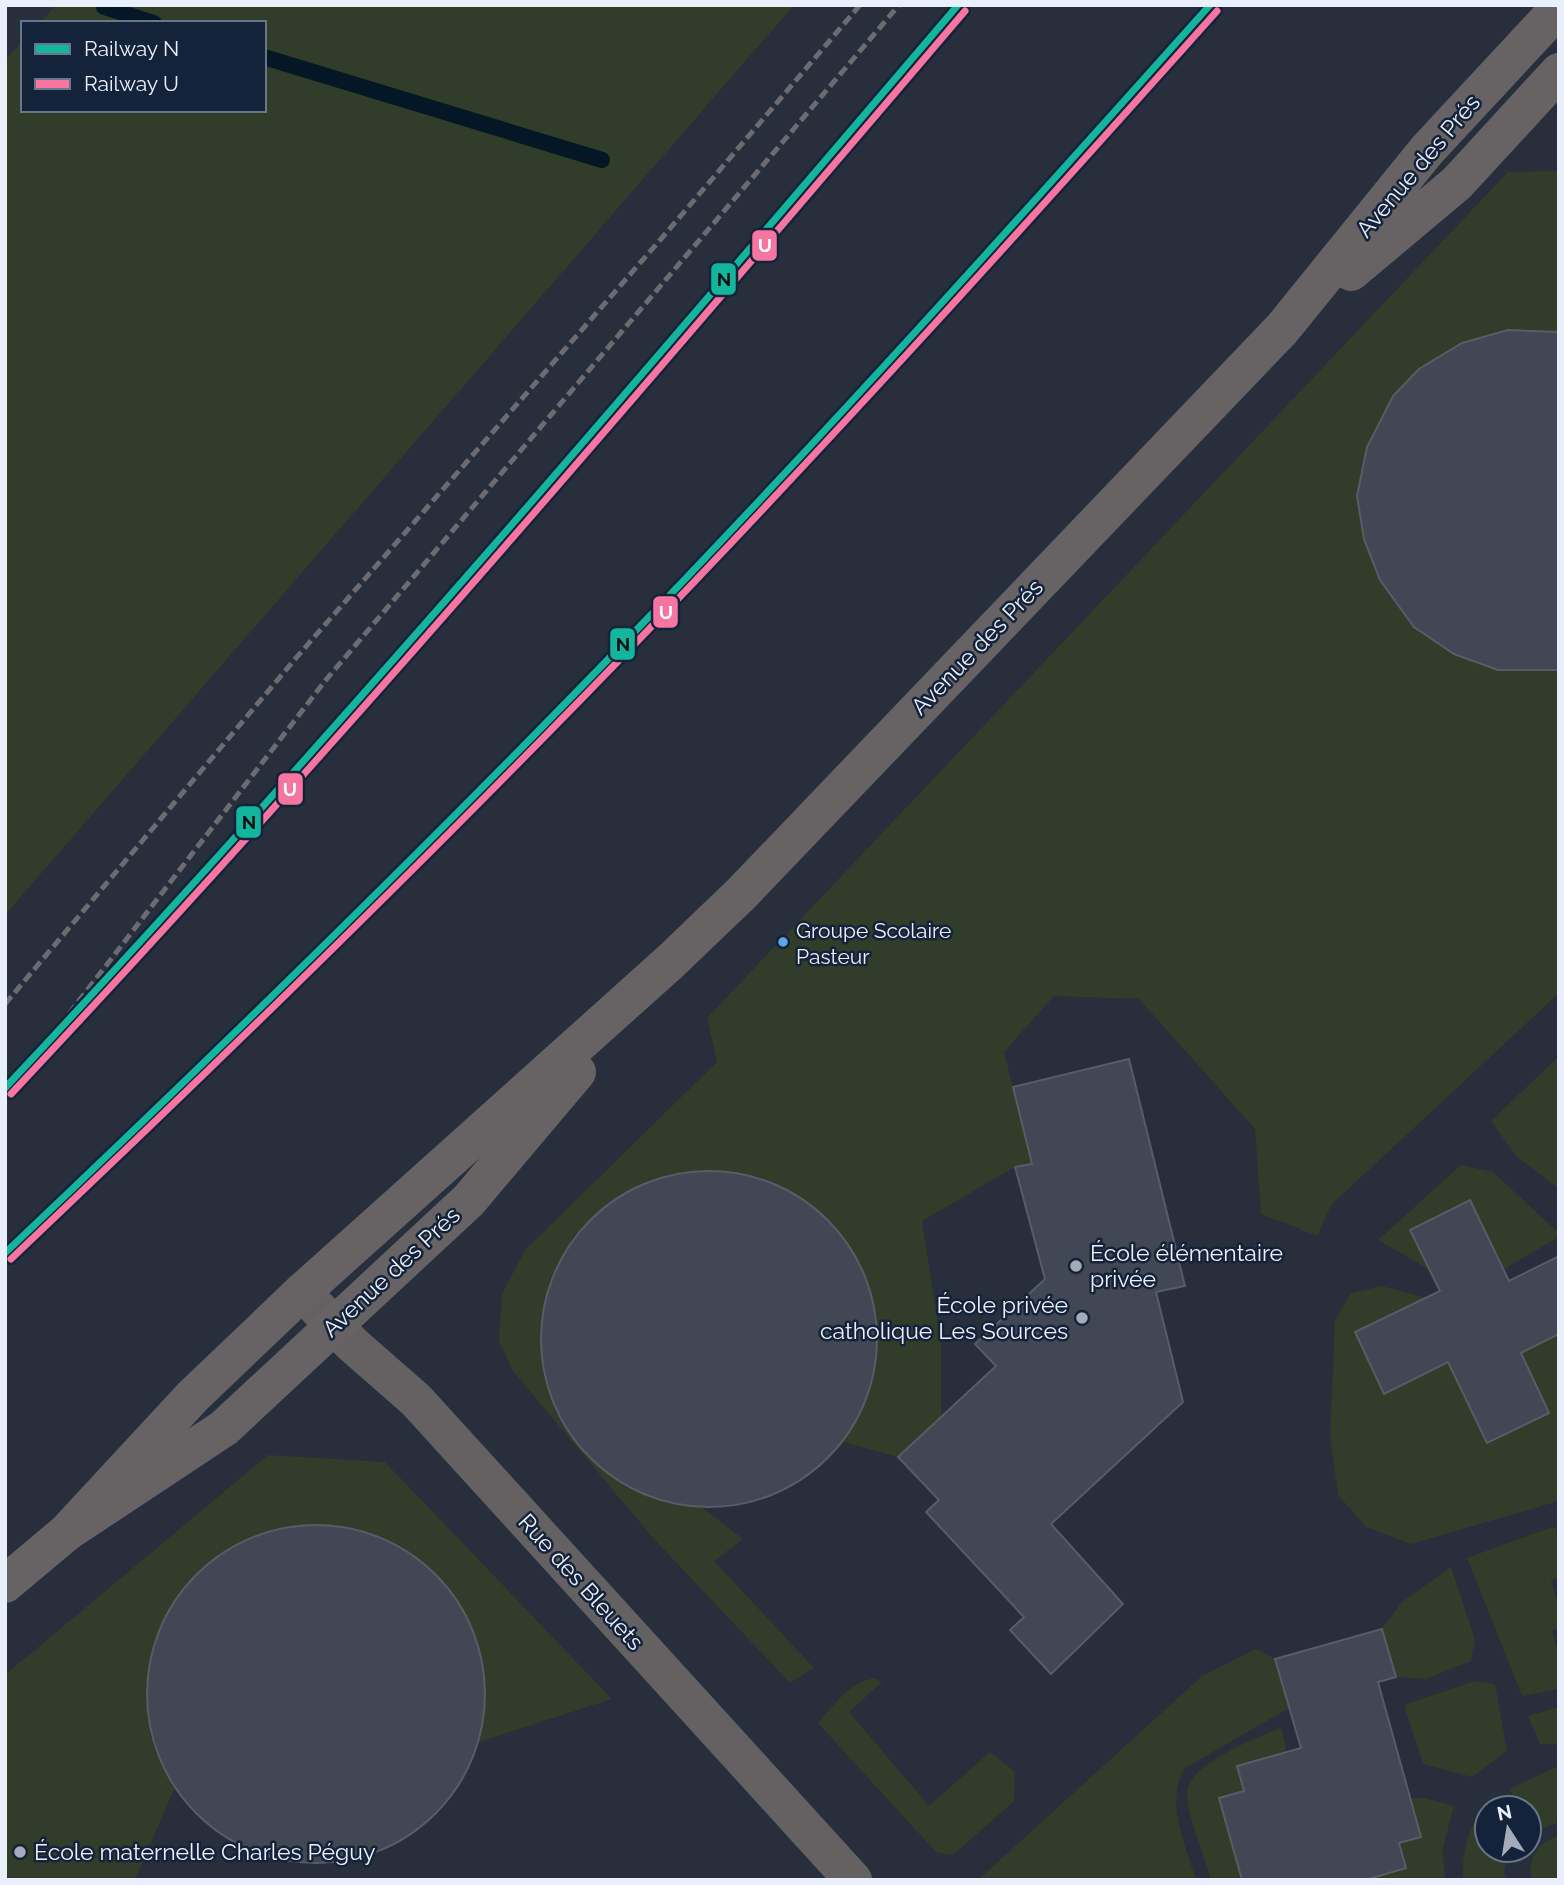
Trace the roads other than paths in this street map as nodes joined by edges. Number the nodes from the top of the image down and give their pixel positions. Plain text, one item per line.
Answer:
1 (1559, 8) edge
2 (1512, 58) junction
3 (1555, 84) edge
4 (1282, 329) junction
5 (670, 962) junction
6 (302, 1292) junction
7 (334, 1325) junction
8 (67, 1532) junction
9 (5, 1584) edge
10 (853, 1880) edge

1 - 2 main road, Avenue des Prés
2 - 3 street
2 - 4 main road, Avenue des Prés
3 - 4 main road, Avenue des Prés
4 - 5 main road, Avenue des Prés
5 - 6 main road, Avenue des Prés
5 - 7 main road, Avenue des Prés
6 - 7 street, Rue des Bleuets
6 - 8 main road, Avenue des Prés
7 - 8 main road, Avenue des Prés
7 - 10 street, Rue des Bleuets
8 - 9 main road, Avenue des Prés

